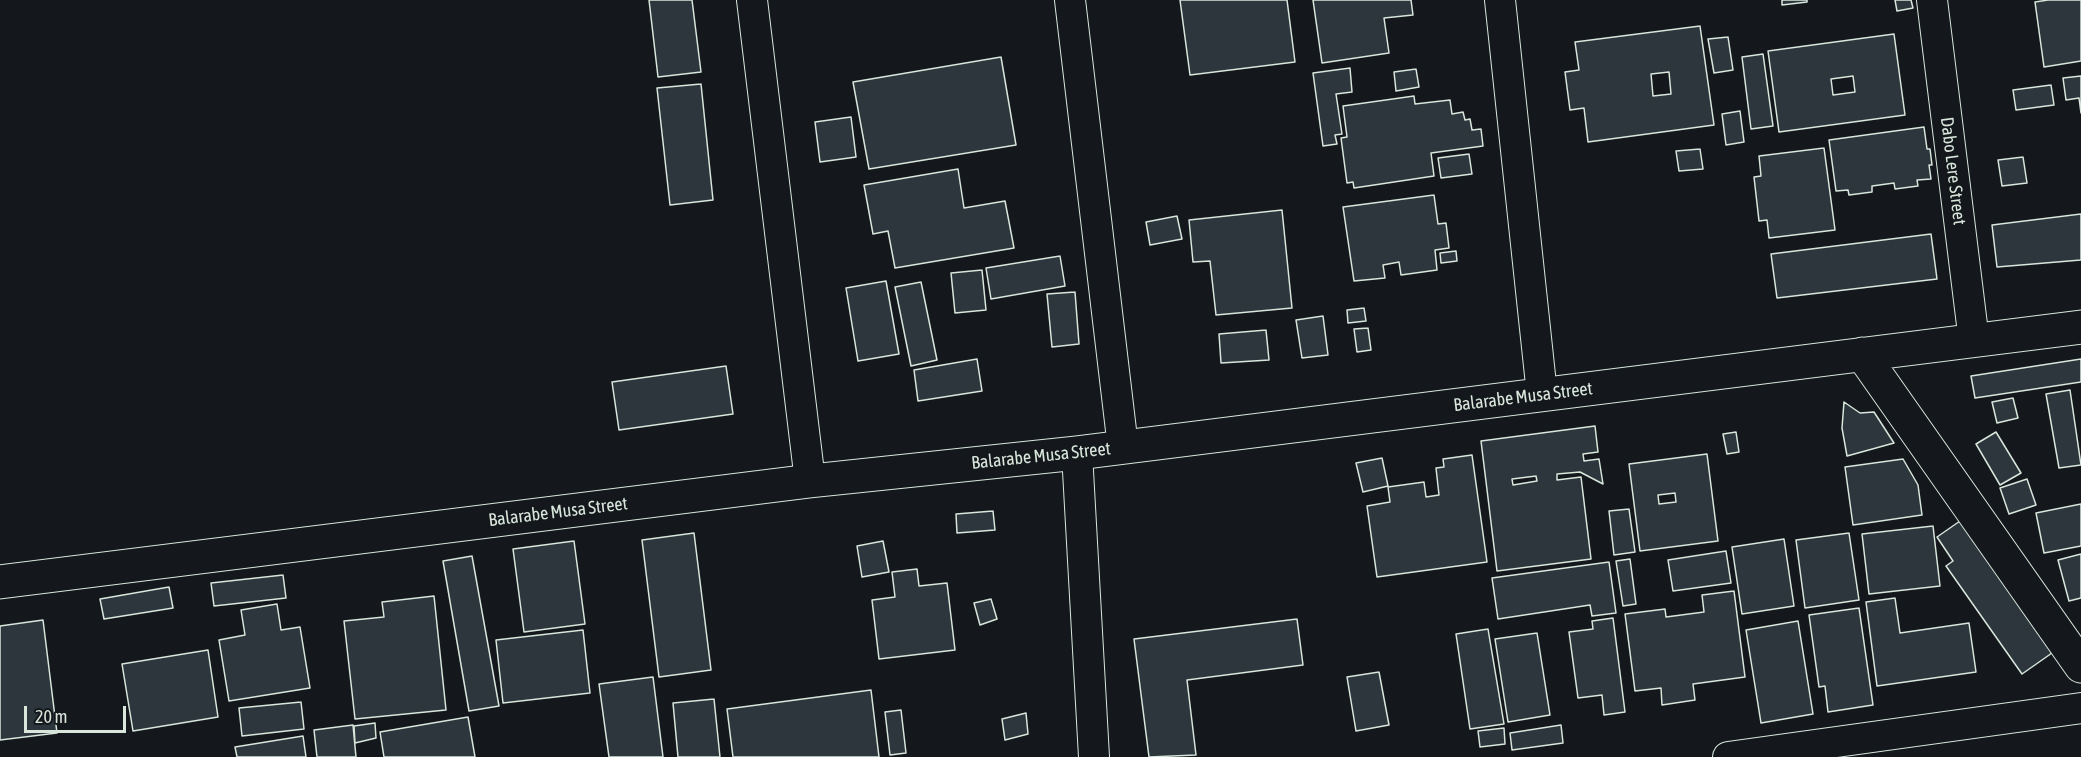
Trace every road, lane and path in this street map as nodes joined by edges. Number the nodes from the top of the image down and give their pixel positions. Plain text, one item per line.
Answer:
1 (752, 0) edge
2 (1070, 0) edge
3 (1500, 0) edge
4 (1932, 0) edge
5 (2081, 327) edge
6 (1974, 342) junction
7 (1862, 354) junction
8 (1542, 394) junction
9 (1124, 447) junction
10 (1077, 453) junction
11 (810, 481) junction
12 (0, 582) edge
13 (2081, 666) edge
14 (2081, 708) edge
15 (1094, 757) edge
16 (1728, 757) edge

1 - 11 street
2 - 9 street
3 - 8 street
4 - 6 street, Dabo Lere Street
5 - 6 street, Balarabe Musa Street
6 - 7 street, Balarabe Musa Street
7 - 8 street, Balarabe Musa Street
7 - 13 street
8 - 9 street, Balarabe Musa Street
9 - 10 street, Balarabe Musa Street
10 - 11 street, Balarabe Musa Street
10 - 15 street
11 - 12 street, Balarabe Musa Street
14 - 16 street

